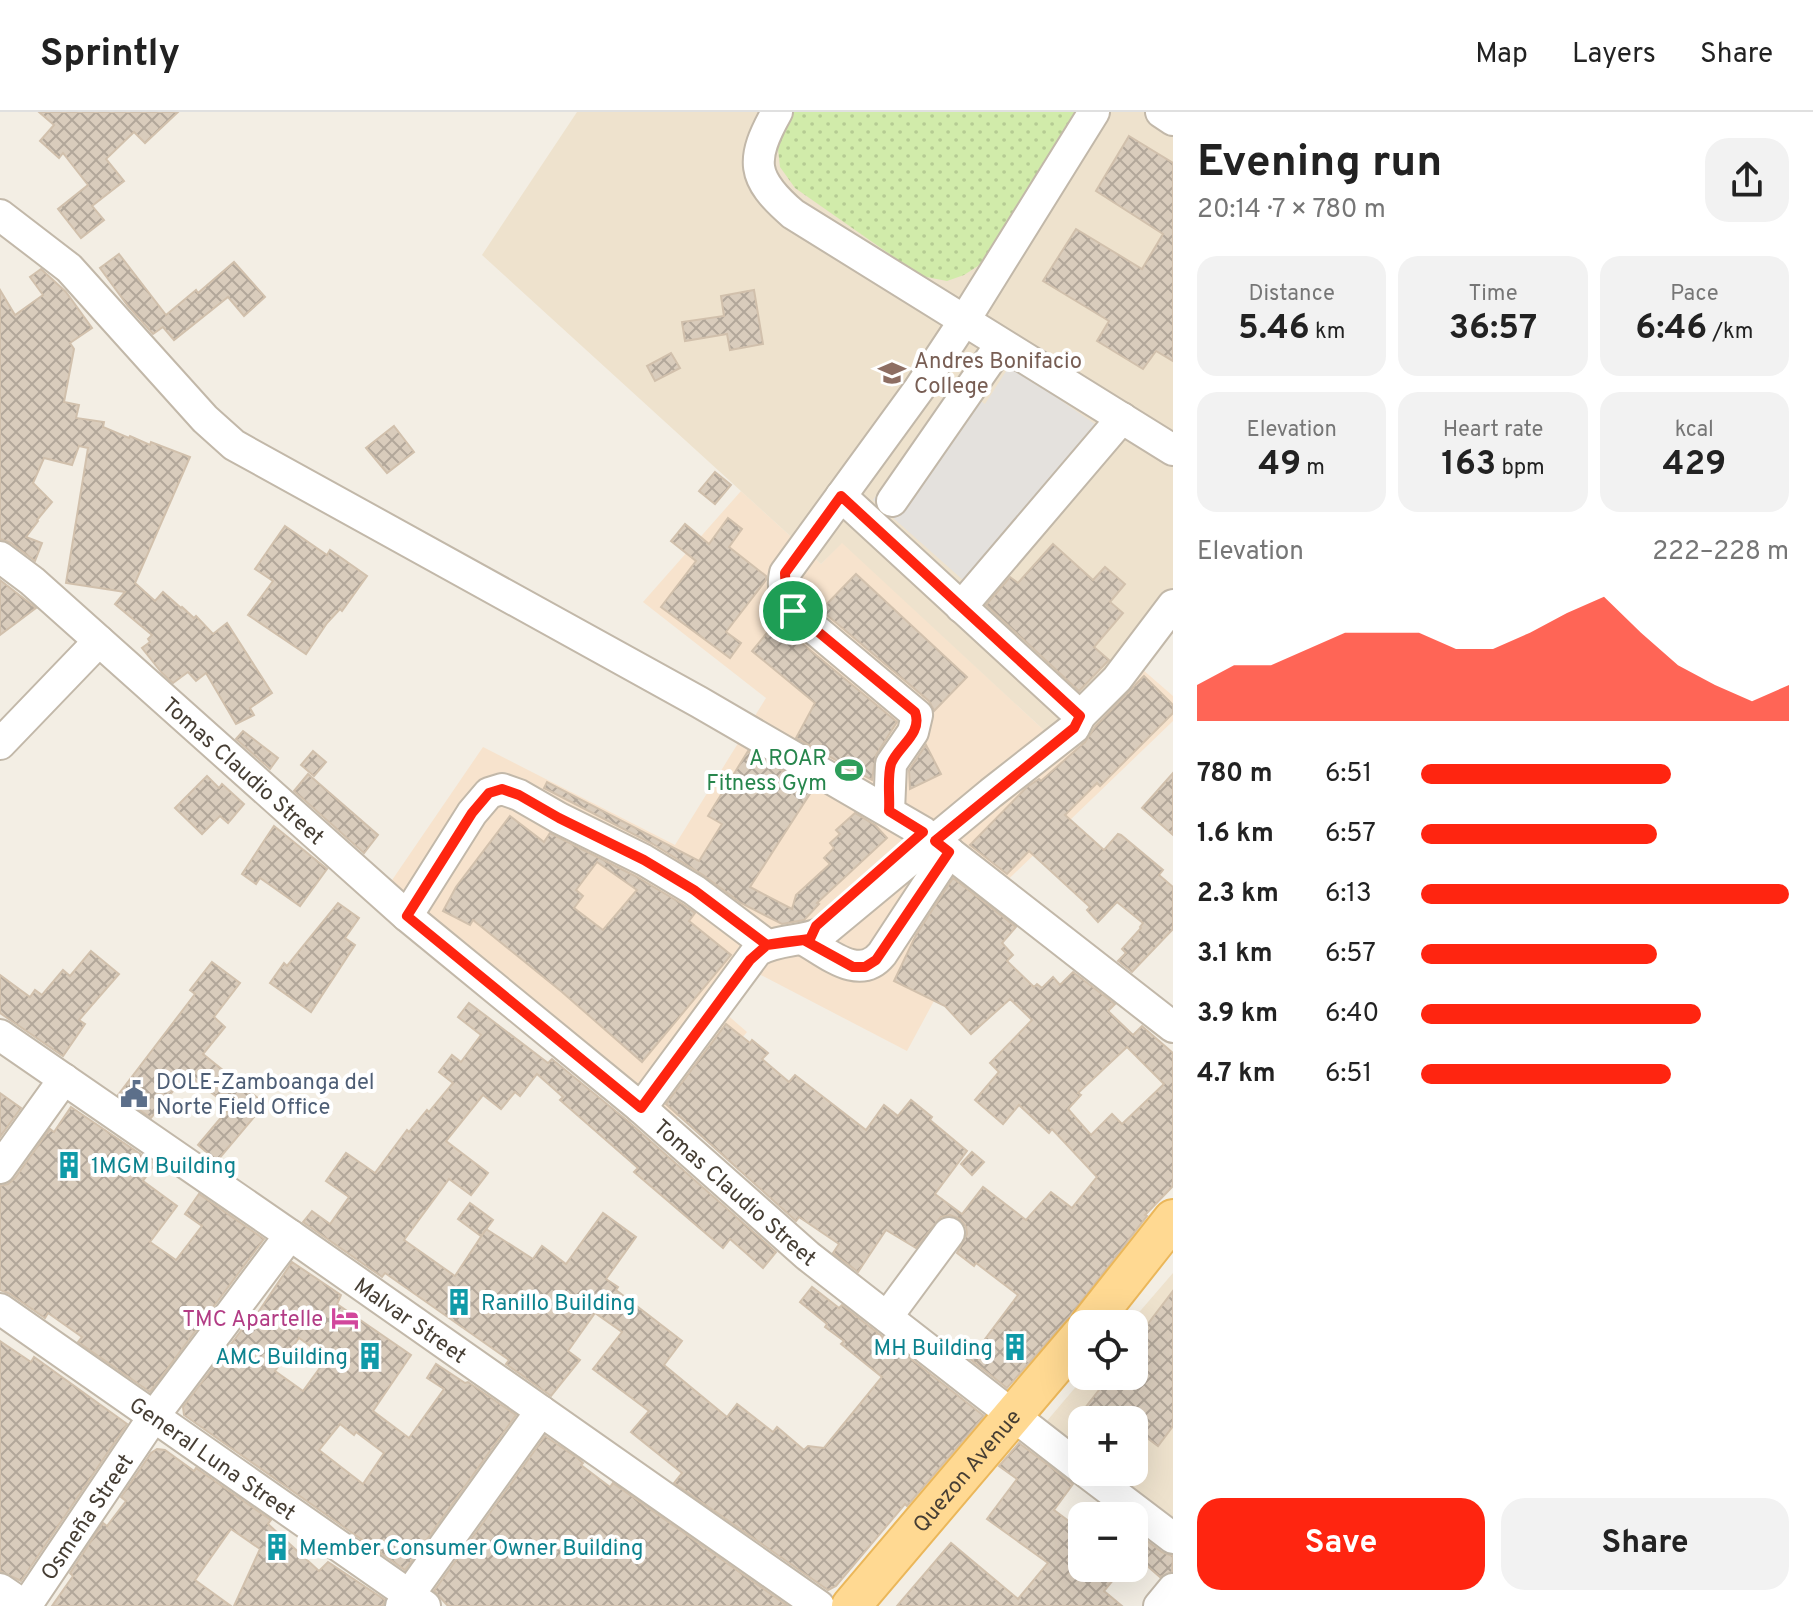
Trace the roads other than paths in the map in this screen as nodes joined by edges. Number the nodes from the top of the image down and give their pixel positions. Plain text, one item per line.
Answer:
1 (777, 112) edge
2 (1094, 112) edge
3 (1161, 112) edge
4 (1173, 120) edge
5 (0, 215) edge
6 (964, 321) junction
7 (1001, 344) junction
8 (1122, 418) junction
9 (1173, 450) edge
10 (841, 496) junction
11 (892, 501) dead end
12 (0, 557) edge
13 (1173, 605) edge
14 (961, 607) junction
15 (99, 641) junction
16 (1080, 716) junction
17 (0, 744) edge
18 (889, 811) junction
19 (936, 842) junction
20 (407, 916) junction
21 (807, 939) junction
22 (767, 945) junction
23 (1173, 1027) edge
24 (0, 1035) edge
25 (64, 1079) junction
26 (641, 1108) junction
27 (0, 1168) edge
28 (1173, 1219) edge
29 (949, 1233) dead end
30 (290, 1235) junction
31 (0, 1309) edge
32 (1101, 1310) edge
33 (887, 1317) junction
34 (1068, 1351) edge
35 (541, 1411) junction
36 (154, 1416) junction
37 (1014, 1417) junction
38 (1068, 1459) edge
39 (1104, 1486) edge
40 (1173, 1538) edge
41 (0, 1589) edge
42 (1173, 1589) edge
43 (411, 1602) edge
44 (25, 1606) edge
45 (819, 1606) edge
46 (851, 1606) edge
47 (1159, 1606) edge

1 - 6 street
2 - 6 street
3 - 4 street
5 - 18 street
6 - 7 street
6 - 10 street
7 - 8 street
7 - 11 street
8 - 9 street
8 - 14 street
10 - 14 street
10 - 18 street
12 - 15 street, Tomas Claudio Street
13 - 16 street
14 - 16 street
15 - 17 street
15 - 20 street, Tomas Claudio Street
16 - 19 street
18 - 19 street
19 - 21 street
19 - 21 street
19 - 23 street
20 - 22 street
20 - 26 street, Tomas Claudio Street
21 - 22 street
22 - 26 street
24 - 25 street, Malvar Street
25 - 27 street
25 - 30 street, Malvar Street
26 - 33 street, Tomas Claudio Street
28 - 32 main road
29 - 33 street
30 - 35 street, Malvar Street
30 - 36 street, Osmeña Street
31 - 36 street, General Luna Street
33 - 37 street, Tomas Claudio Street
34 - 37 main road, Quezon Avenue
35 - 43 street
35 - 45 street, Malvar Street
36 - 43 street, General Luna Street
36 - 44 street, Osmeña Street
37 - 38 street, Tomas Claudio Street
37 - 46 main road, Quezon Avenue
39 - 40 street, Tomas Claudio Street
41 - 44 street
42 - 47 street

